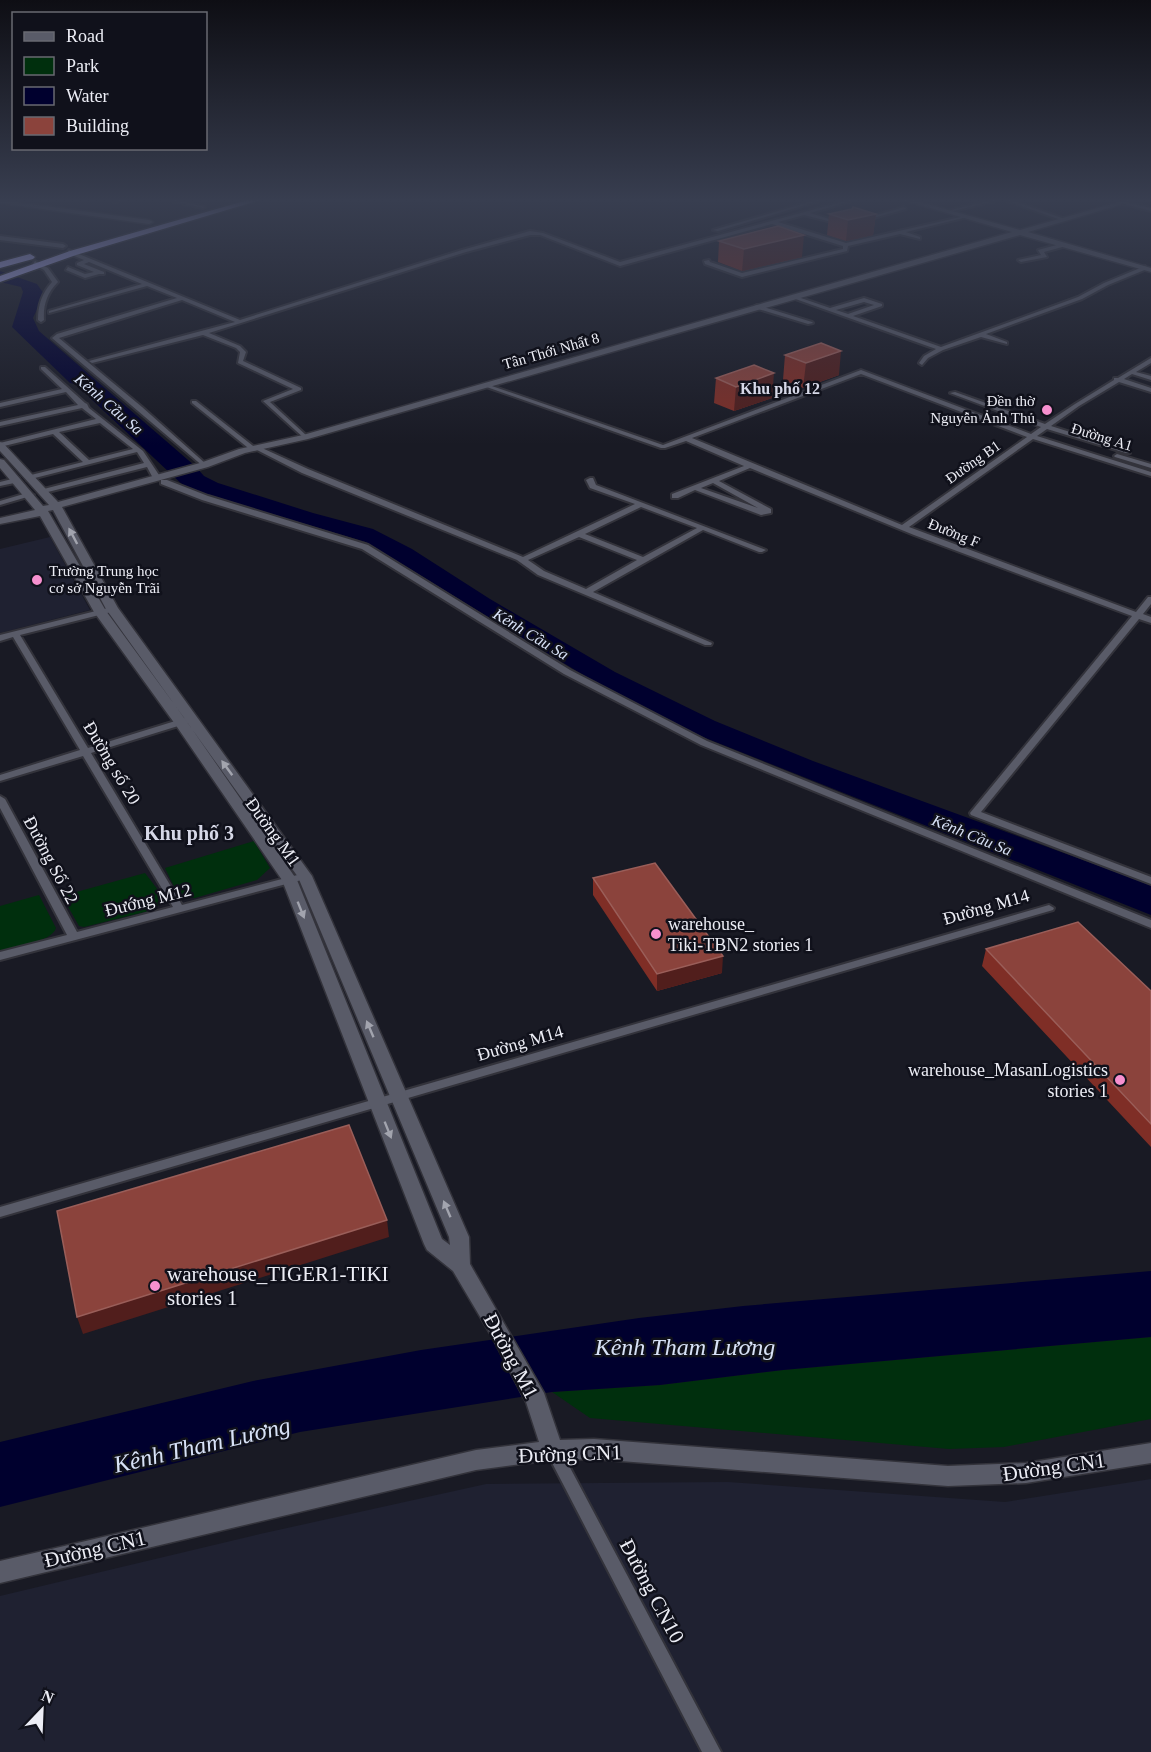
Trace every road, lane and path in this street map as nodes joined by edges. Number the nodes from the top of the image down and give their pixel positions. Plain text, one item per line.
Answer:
1 (55, 282) edge
2 (142, 282) edge
3 (367, 282) edge
4 (847, 282) edge
5 (1112, 282) edge
6 (147, 284) junction
7 (794, 297) junction
8 (182, 298) junction
9 (757, 307) junction
10 (830, 310) junction
11 (51, 312) dead end
12 (847, 316) junction
13 (41, 320) dead end
14 (240, 322) junction
15 (810, 323) dead end
16 (204, 333) junction
17 (979, 334) junction
18 (1005, 343) dead end
19 (941, 349) junction
20 (1151, 360) edge
21 (93, 361) dead end
22 (922, 363) dead end
23 (43, 368) dead end
24 (1130, 372) junction
25 (850, 375) junction
26 (1151, 378) edge
27 (1116, 379) junction
28 (484, 385) junction
29 (68, 390) junction
30 (1151, 390) edge
31 (953, 393) dead end
32 (944, 397) dead end
33 (194, 402) dead end
34 (0, 405) edge
35 (85, 405) junction
36 (102, 420) junction
37 (0, 424) edge
38 (55, 432) junction
39 (1036, 434) junction
40 (305, 437) junction
41 (686, 438) junction
42 (0, 445) edge
43 (257, 449) junction
44 (138, 450) junction
45 (1151, 459) edge
46 (88, 463) junction
47 (149, 464) junction
48 (1, 465) edge
49 (748, 466) junction
50 (1151, 466) edge
51 (206, 467) junction
52 (1151, 474) edge
53 (23, 479) junction
54 (160, 480) junction
55 (590, 480) dead end
56 (713, 480) junction
57 (1151, 482) edge
58 (0, 484) edge
59 (695, 488) junction
60 (36, 494) junction
61 (675, 496) dead end
62 (0, 503) edge
63 (641, 504) junction
64 (49, 511) junction
65 (0, 522) edge
66 (904, 527) junction
67 (702, 528) junction
68 (579, 534) junction
69 (762, 550) dead end
70 (523, 560) junction
71 (643, 560) junction
72 (586, 592) junction
73 (1151, 599) edge
74 (106, 610) junction
75 (1139, 615) junction
76 (1151, 620) edge
77 (15, 634) junction
78 (0, 638) edge
79 (708, 643) dead end
80 (186, 720) junction
81 (87, 751) junction
82 (0, 778) edge
83 (0, 799) edge
84 (305, 876) junction
85 (289, 880) junction
86 (1151, 881) edge
87 (1049, 908) dead end
88 (179, 909) junction
89 (1151, 924) edge
90 (73, 936) junction
91 (0, 956) edge
92 (399, 1096) junction
93 (378, 1103) junction
94 (0, 1212) edge
95 (460, 1265) junction
96 (553, 1450) junction
97 (1151, 1454) edge
98 (0, 1572) edge
99 (712, 1752) edge

1 - 13 street
2 - 6 street
3 - 14 street
4 - 7 street, Tân Thới Nhất 8
5 - 17 street
6 - 8 street
6 - 11 street
7 - 9 street, Tân Thới Nhất 8
7 - 10 street
8 - 14 street
8 - 51 street
9 - 15 street
9 - 28 street, Tân Thới Nhất 8
10 - 12 street
10 - 12 street
12 - 19 street
14 - 16 street
16 - 21 street
16 - 40 street
17 - 18 street
17 - 19 street
19 - 22 street
20 - 24 street, Đường B1
23 - 29 street
24 - 26 street
24 - 27 street, Đường B1
25 - 39 street
25 - 39 street
25 - 41 street
27 - 30 street
27 - 39 street, Đường B1
28 - 40 street, Tân Thới Nhất 8
28 - 41 street
29 - 34 street
29 - 35 street
31 - 39 street, Đường A1
32 - 39 street, Đường A1
33 - 43 street
35 - 36 street
35 - 37 street
36 - 38 street
36 - 44 street
38 - 42 street
38 - 46 street
39 - 45 street, Đường A1
39 - 50 street, Đường A1
39 - 52 street, Đường A1
39 - 57 street, Đường A1
39 - 66 street, Đường B1
40 - 43 street, Tân Thới Nhất 8
41 - 49 street, Đường F
42 - 53 street, Đường M1
43 - 51 street, Tân Thới Nhất 8
43 - 70 street
44 - 46 street
44 - 47 street
46 - 53 street
47 - 54 street
47 - 60 street
48 - 53 street, Đường M1
49 - 56 street
49 - 66 street, Đường F
51 - 54 street, Tân Thới Nhất 8
53 - 58 street
53 - 60 street, Đường M1
54 - 64 street, Tân Thới Nhất 8
54 - 89 street
55 - 63 street
56 - 59 street
56 - 59 street
59 - 61 street
60 - 62 street
60 - 64 street, Đường M1
63 - 67 street
63 - 68 street
64 - 65 street, Tân Thới Nhất 8
64 - 74 street, Đường M1
66 - 75 street, Đường F
67 - 69 street
67 - 71 street
68 - 70 street
68 - 71 street
70 - 72 street
71 - 72 street
72 - 79 street
73 - 75 street
74 - 77 street
74 - 80 street, Đường M1
75 - 76 street, Đường F
75 - 86 street
77 - 78 street
77 - 81 street, Đường số 20
80 - 81 street
84 -> 80 street, Đường M1
80 - 85 street, Đường M1
81 - 82 street
81 - 88 street, Đường số 20
83 - 90 street, Đường Số 22
84 - 85 street, Đướng M12
92 -> 84 street, Đường M1
85 - 88 street, Đướng M12
85 -> 93 street, Đường M1
87 - 92 street, Đường M14
88 - 90 street, Đướng M12
90 - 91 street, Đướng M12
92 - 93 street, Đường M14
95 -> 92 street, Đường M1
93 - 94 street, Đường M14
93 -> 95 street, Đường M1
95 - 96 street, Đường M1
96 - 97 street, Đường CN1
96 - 98 street, Đường CN1
96 - 99 street, Đường CN10

